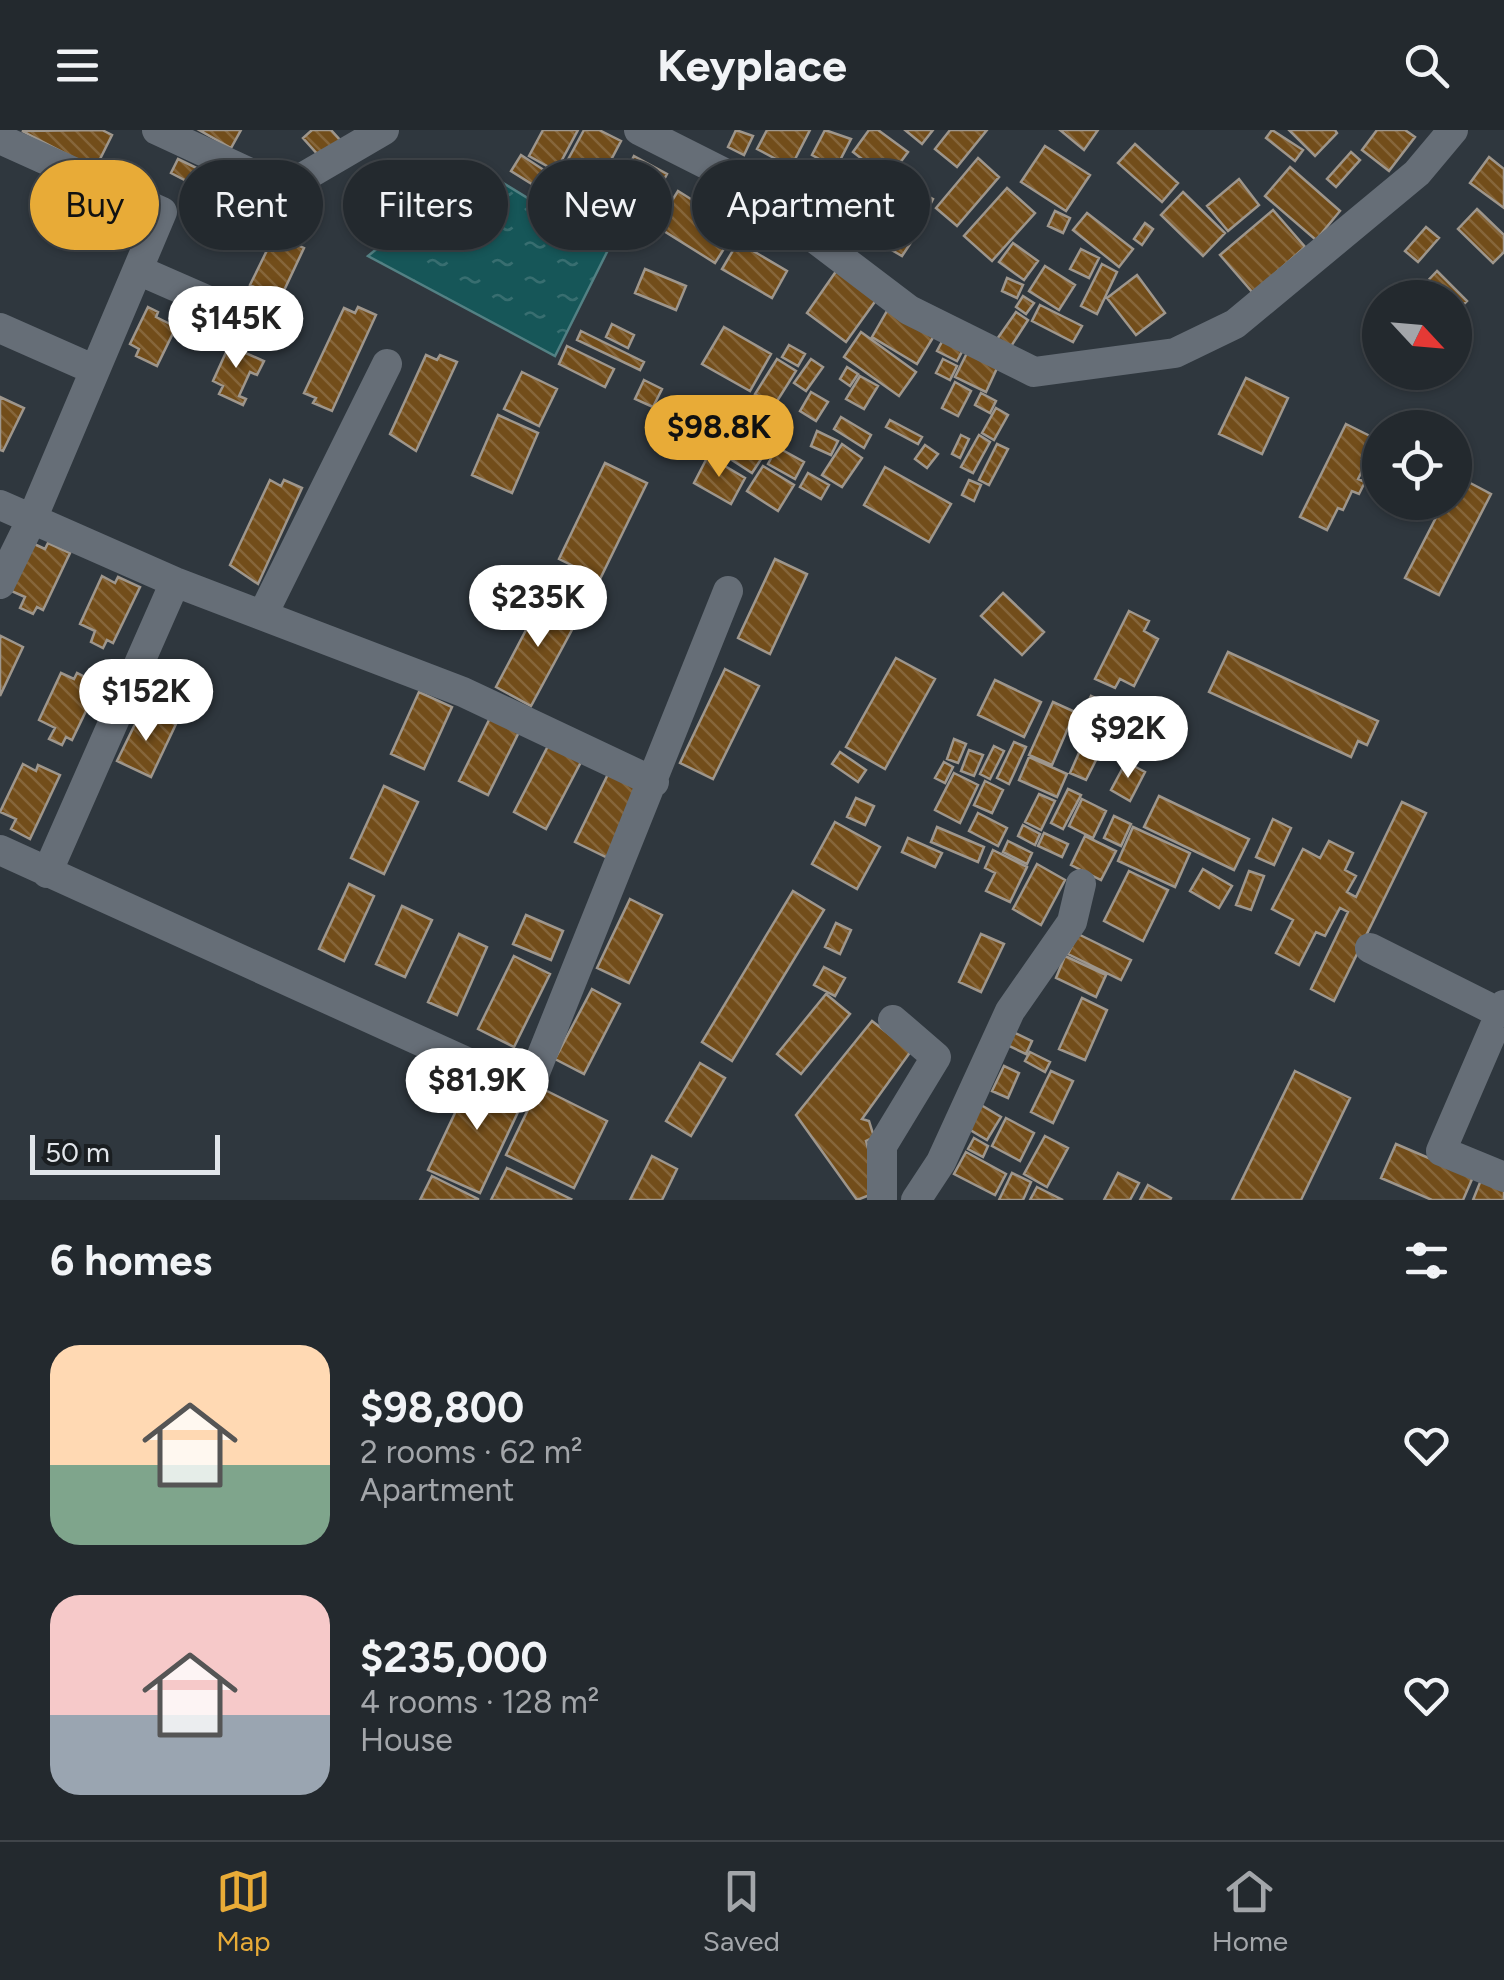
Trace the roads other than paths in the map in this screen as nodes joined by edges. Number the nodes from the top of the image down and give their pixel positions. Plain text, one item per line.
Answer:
1 (157, 130) edge
2 (384, 130) edge
3 (639, 130) edge
4 (1453, 130) edge
5 (0, 138) edge
6 (138, 270) junction
7 (266, 326) dead end
8 (0, 328) edge
9 (386, 364) dead end
10 (95, 370) junction
11 (0, 505) edge
12 (32, 519) junction
13 (176, 582) junction
14 (0, 584) edge
15 (728, 591) dead end
16 (262, 614) junction
17 (654, 782) junction
18 (0, 850) edge
19 (46, 874) junction
20 (1081, 884) dead end
21 (1370, 948) dead end
22 (1502, 1009) edge
23 (893, 1020) dead end
24 (1504, 1177) edge
25 (882, 1200) edge
26 (916, 1200) edge

1 - 2 street
3 - 4 street
5 - 6 street
6 - 7 street
6 - 10 street
8 - 10 street
9 - 16 street
10 - 12 street
11 - 12 street
12 - 13 street
12 - 14 street
13 - 16 street
13 - 19 street
15 - 17 street
16 - 17 street
17 - 19 street
18 - 19 street
20 - 26 street
21 - 22 street
22 - 24 street
23 - 25 street

